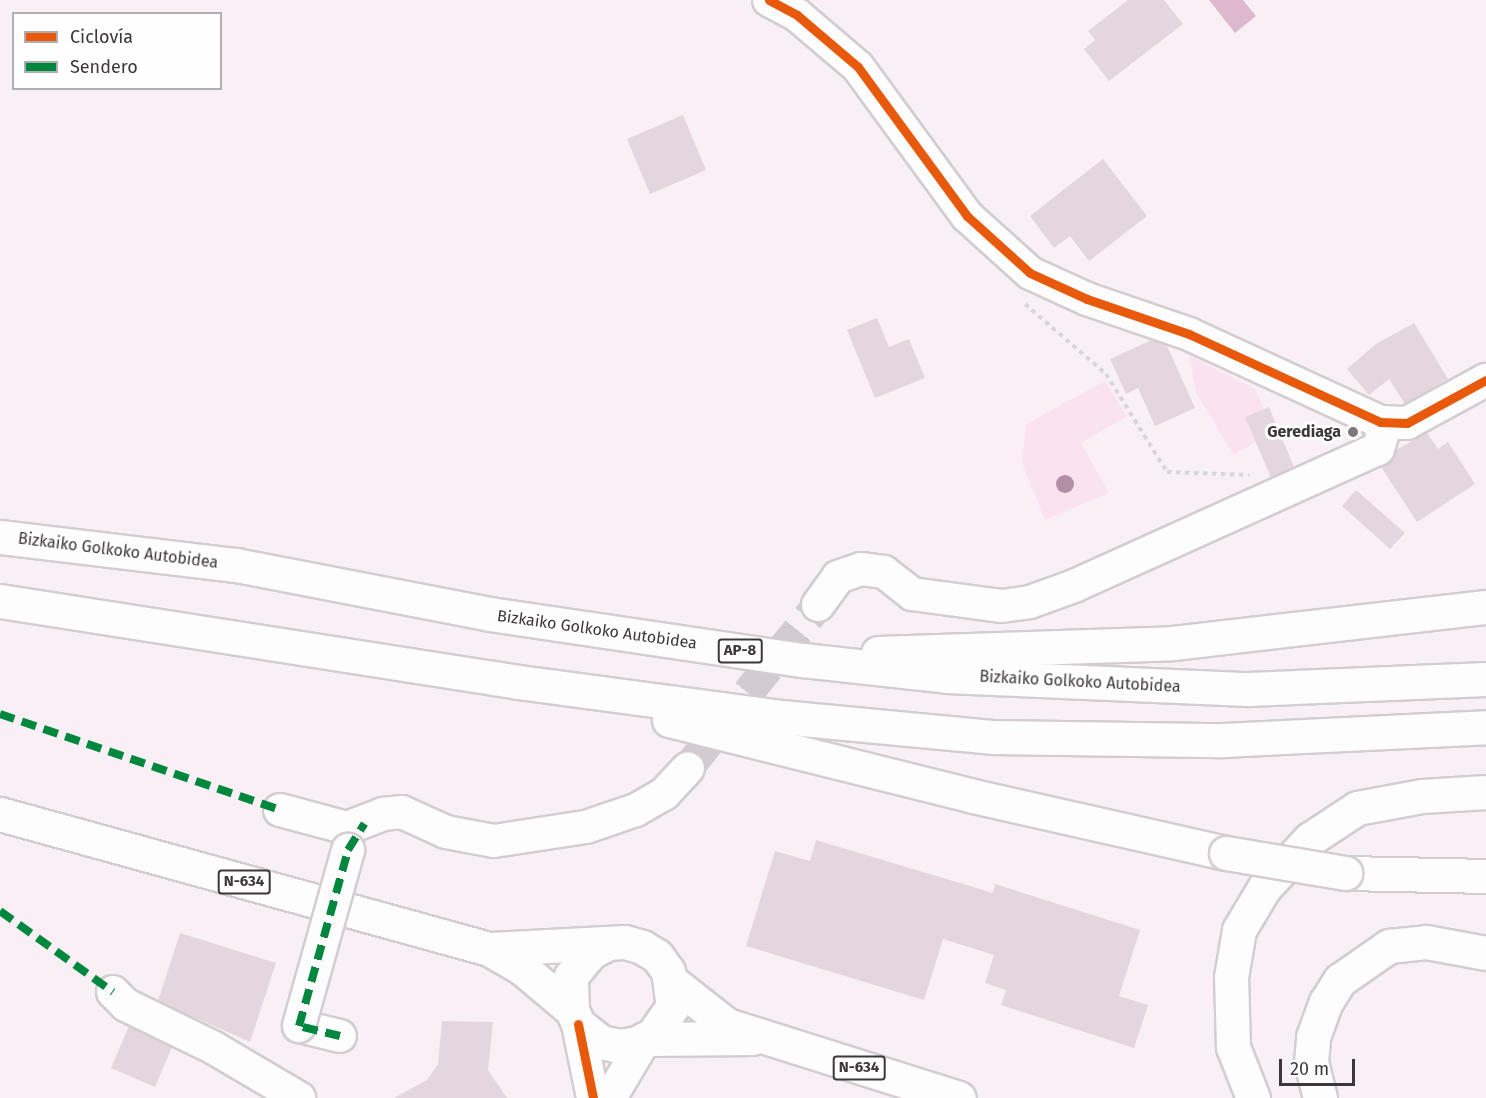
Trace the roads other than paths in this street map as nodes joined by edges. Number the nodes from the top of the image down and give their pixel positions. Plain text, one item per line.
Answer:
1 (770, 0) edge
2 (1486, 380) edge
3 (1386, 422) junction
4 (0, 537) edge
5 (0, 601) edge
6 (818, 605) tunnel mouth
7 (1486, 607) edge
8 (803, 660) junction
9 (1486, 679) edge
10 (519, 682) junction
11 (1486, 727) edge
12 (688, 768) tunnel mouth
13 (1486, 792) edge
14 (280, 810) dead end
15 (0, 814) edge
16 (356, 837) junction
17 (1486, 876) edge
18 (608, 944) junction
19 (489, 949) junction
20 (1486, 953) edge
21 (671, 981) junction
22 (113, 993) dead end
23 (575, 1017) junction
24 (340, 1036) dead end
25 (760, 1038) junction
26 (645, 1039) junction
27 (299, 1098) edge
28 (593, 1098) edge
29 (610, 1098) edge
30 (959, 1098) edge
31 (1253, 1098) edge
32 (1320, 1098) edge

1 - 3 street
2 - 3 street
3 - 6 street
4 - 8 highway, Bizkaiko Golkoko Autobidea / AP-8
5 - 10 highway
7 - 8 highway
8 - 9 highway, Bizkaiko Golkoko Autobidea / AP-8
10 - 11 highway
10 - 17 highway, bridge
12 - 16 street
13 - 31 highway
14 - 16 street
15 - 19 highway, N-634
16 - 24 street, bridge
18 - 19 highway, N-634
18 - 21 highway, N-634
18 - 23 highway
19 - 23 highway, N-634
20 - 32 highway
21 - 25 highway, N-634
21 - 26 highway
22 - 27 street
23 - 26 highway, N-634
23 - 28 street
25 - 26 highway, N-634
25 - 30 highway, N-634
26 - 29 street

